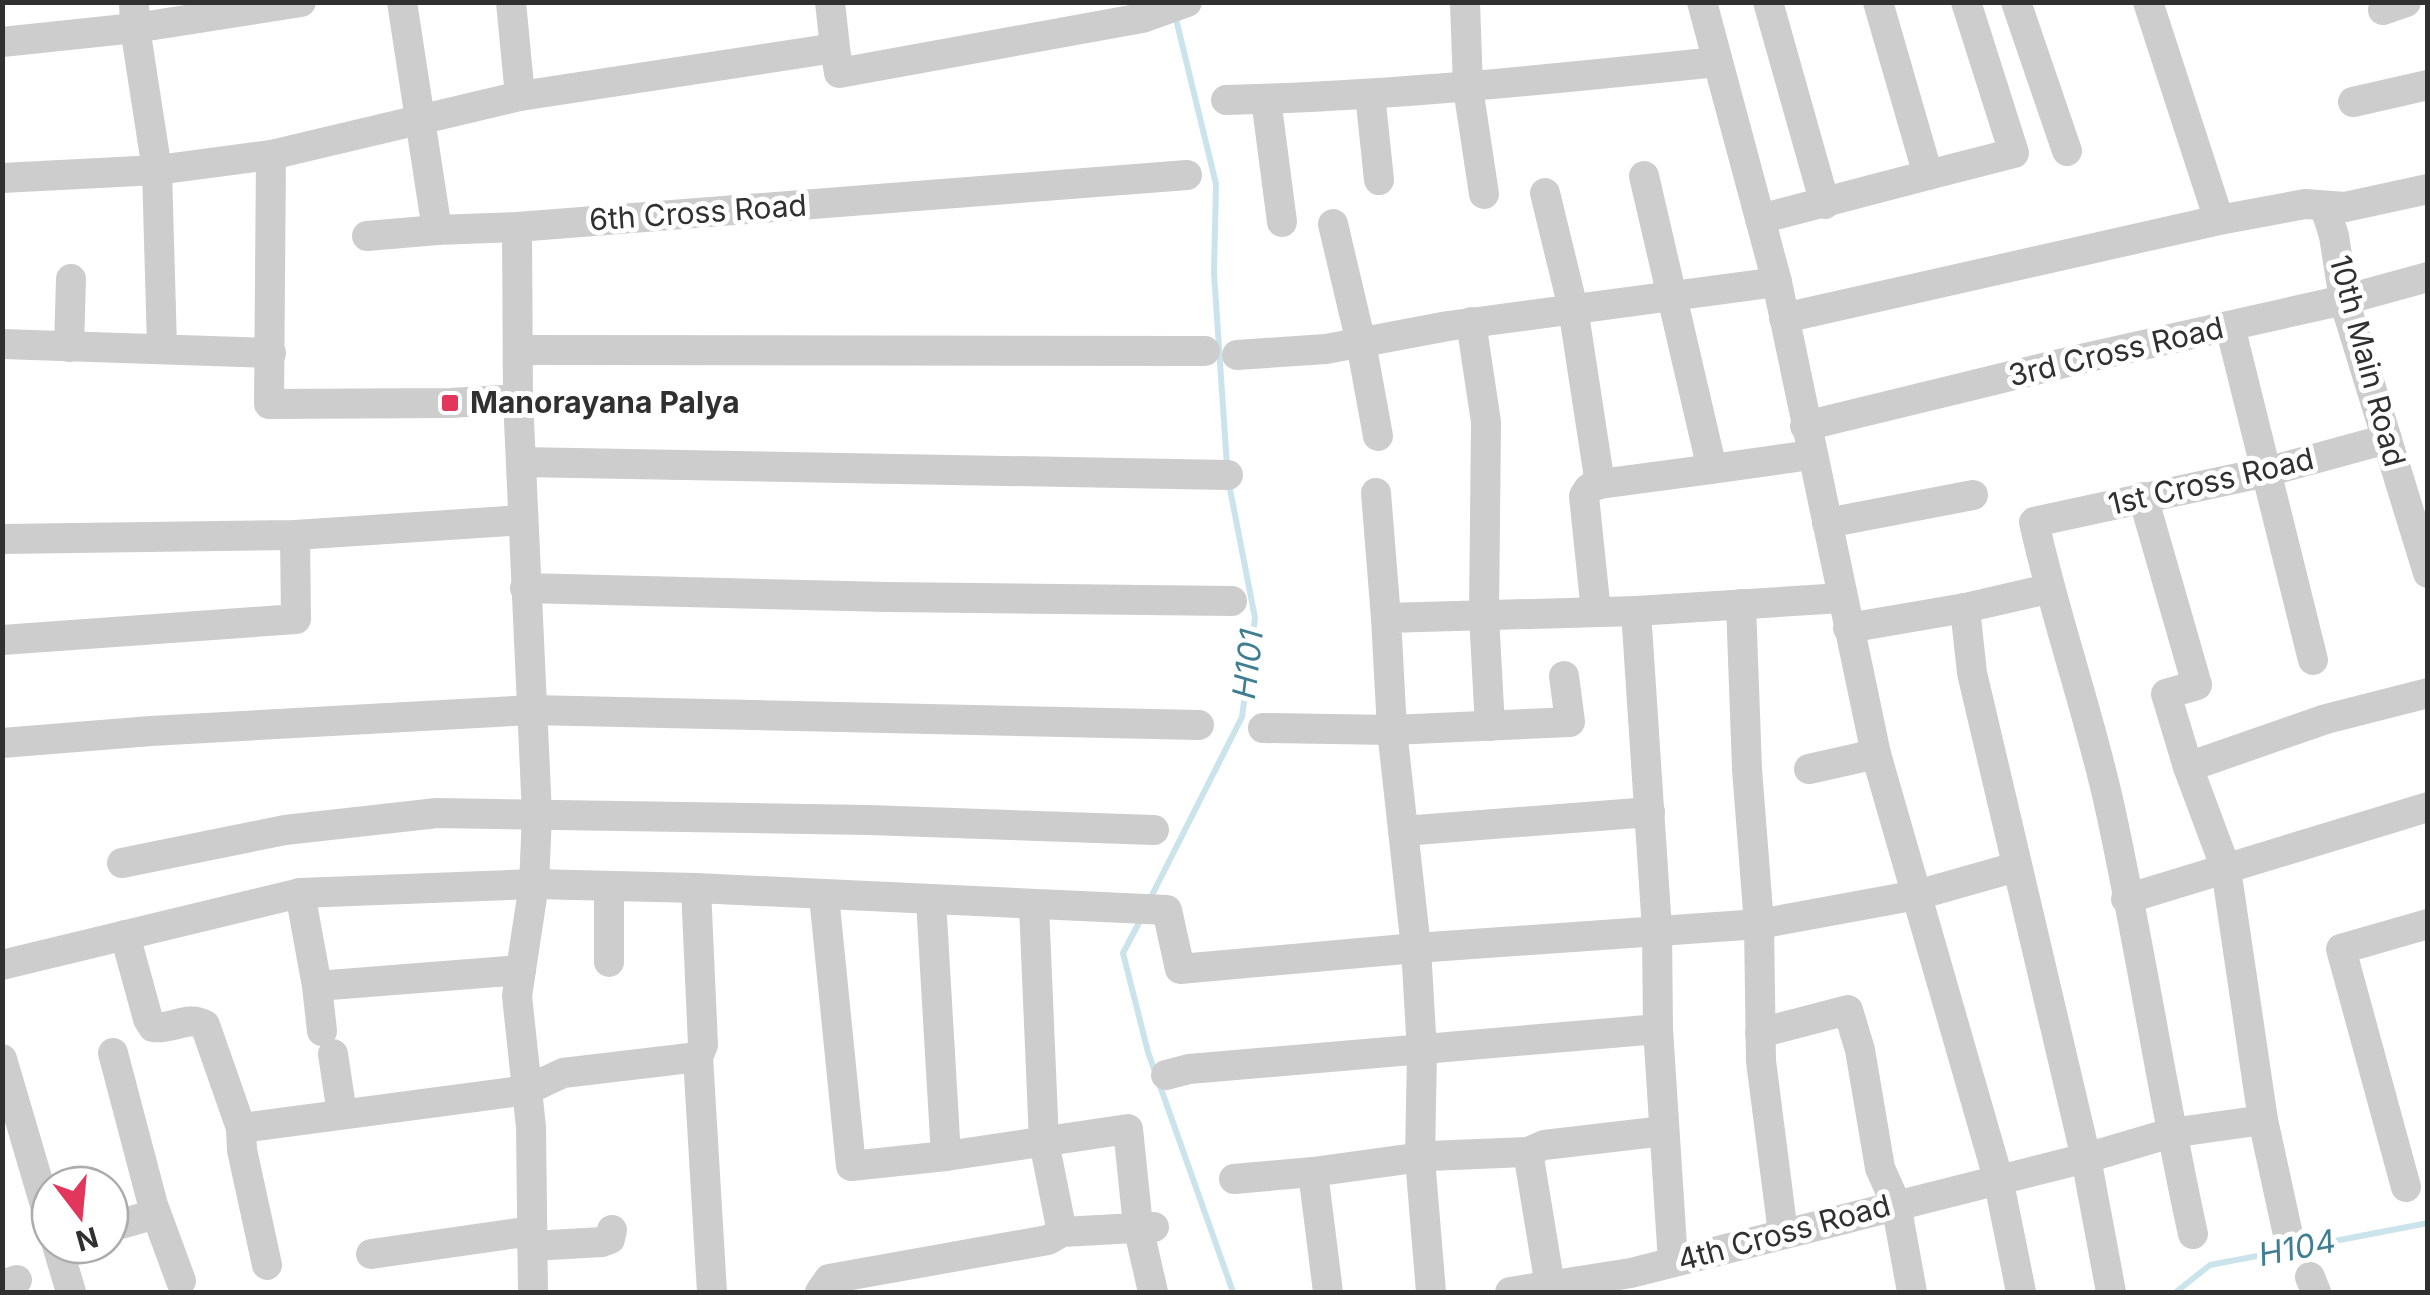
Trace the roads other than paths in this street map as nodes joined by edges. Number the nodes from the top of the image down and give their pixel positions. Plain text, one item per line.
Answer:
1 (301, 2) edge
2 (402, 2) edge
3 (510, 2) edge
4 (830, 2) edge
5 (1186, 2) edge
6 (1466, 2) edge
7 (1702, 2) edge
8 (1768, 2) edge
9 (1878, 2) edge
10 (1966, 2) edge
11 (2016, 2) edge
12 (2148, 2) edge
13 (2425, 2) edge
14 (2428, 13) edge
15 (134, 15) edge
16 (2, 42) edge
17 (835, 48) junction
18 (1717, 62) junction
19 (2428, 85) edge
20 (1468, 88) junction
21 (1370, 94) junction
22 (520, 96) junction
23 (1266, 99) junction
24 (1226, 100) dead end
25 (2353, 102) dead end
26 (422, 121) junction
27 (2067, 151) dead end
28 (270, 155) junction
29 (156, 170) junction
30 (1187, 175) dead end
31 (1928, 175) junction
32 (1644, 176) dead end
33 (2, 178) edge
34 (1379, 180) dead end
35 (2428, 189) edge
36 (1545, 193) dead end
37 (1484, 194) dead end
38 (1825, 204) junction
39 (2325, 207) junction
40 (1760, 219) junction
41 (2219, 220) junction
42 (1282, 222) dead end
43 (1332, 224) dead end
44 (516, 227) junction
45 (437, 230) junction
46 (367, 236) dead end
47 (2428, 277) edge
48 (71, 279) dead end
49 (1777, 282) junction
50 (1674, 298) junction
51 (2344, 300) junction
52 (1573, 308) junction
53 (1784, 318) junction
54 (1471, 322) junction
55 (2230, 326) junction
56 (1362, 343) junction
57 (2, 344) edge
58 (69, 346) junction
59 (162, 347) junction
60 (519, 350) junction
61 (1204, 352) dead end
62 (270, 353) junction
63 (1237, 354) dead end
64 (518, 399) junction
65 (1378, 436) dead end
66 (1808, 440) junction
67 (2387, 440) junction
68 (521, 462) junction
69 (1712, 469) junction
70 (2266, 472) junction
71 (1228, 474) dead end
72 (1600, 484) junction
73 (1376, 493) dead end
74 (1973, 495) dead end
75 (2143, 496) junction
76 (523, 520) junction
77 (1827, 523) junction
78 (295, 535) junction
79 (2, 539) edge
80 (2428, 573) edge
81 (525, 588) junction
82 (2048, 588) junction
83 (1842, 598) junction
84 (1232, 600) dead end
85 (1741, 604) junction
86 (1965, 608) junction
87 (1636, 611) junction
88 (1596, 612) junction
89 (1484, 616) junction
90 (1386, 618) junction
91 (1848, 628) junction
92 (2, 640) edge
93 (2313, 660) dead end
94 (1564, 676) dead end
95 (2428, 693) edge
96 (532, 710) junction
97 (1199, 726) dead end
98 (1490, 726) junction
99 (1263, 728) dead end
100 (1392, 730) junction
101 (2, 744) edge
102 (1876, 754) junction
103 (2188, 768) junction
104 (1810, 770) dead end
105 (2428, 807) edge
106 (1650, 812) junction
107 (537, 815) junction
108 (1154, 830) dead end
109 (1403, 830) junction
110 (122, 863) dead end
111 (2016, 867) junction
112 (2226, 869) junction
113 (534, 884) junction
114 (609, 886) junction
115 (696, 888) junction
116 (300, 893) junction
117 (824, 896) junction
118 (1917, 896) junction
119 (2126, 899) junction
120 (931, 900) junction
121 (1034, 904) junction
122 (1758, 924) junction
123 (2428, 924) edge
124 (1657, 930) junction
125 (125, 935) junction
126 (1416, 948) junction
127 (609, 962) dead end
128 (2, 965) edge
129 (521, 970) junction
130 (317, 986) junction
131 (1658, 1029) junction
132 (1760, 1033) junction
133 (1422, 1052) junction
134 (113, 1053) dead end
135 (698, 1056) junction
136 (2, 1058) edge
137 (1166, 1075) dead end
138 (527, 1090) junction
139 (342, 1114) junction
140 (2263, 1120) junction
141 (241, 1128) junction
142 (1664, 1131) junction
143 (2170, 1133) junction
144 (1044, 1142) junction
145 (1528, 1152) junction
146 (946, 1156) junction
147 (2086, 1158) junction
148 (1420, 1159) junction
149 (33, 1165) edge
150 (1313, 1172) junction
151 (1234, 1178) dead end
152 (1998, 1178) junction
153 (2406, 1187) dead end
154 (1896, 1204) junction
155 (156, 1214) junction
156 (130, 1221) edge
157 (1147, 1226) junction
158 (612, 1230) dead end
159 (2287, 1230) dead end
160 (1062, 1232) junction
161 (1783, 1233) junction
162 (2193, 1234) dead end
163 (532, 1238) junction
164 (371, 1254) dead end
165 (1673, 1262) junction
166 (63, 1265) edge
167 (266, 1265) dead end
168 (182, 1282) dead end
169 (1634, 1283) edge
170 (1550, 1286) junction
171 (1905, 1291) edge
172 (70, 1292) edge
173 (533, 1292) edge
174 (712, 1292) edge
175 (820, 1292) edge
176 (1153, 1292) edge
177 (1328, 1292) edge
178 (1432, 1292) edge
179 (1510, 1292) edge
180 (2021, 1292) edge
181 (2111, 1292) edge

1 - 15 street
2 - 26 street
3 - 22 street
4 - 17 street
5 - 17 street
6 - 20 street
7 - 18 street
8 - 38 street
9 - 31 street
10 - 31 street
11 - 27 street
12 - 41 street
13 - 14 street
15 - 16 street
15 - 29 street
17 - 22 street
18 - 20 street
18 - 40 street
19 - 25 street
20 - 21 street
20 - 37 street
21 - 23 street
21 - 34 street
22 - 26 street
23 - 24 street
23 - 42 street
26 - 28 street
26 - 45 street
28 - 29 street
28 - 62 street
29 - 33 street
29 - 59 street
30 - 44 street, 6th Cross Road
31 - 38 street
32 - 50 street
35 - 39 street
36 - 52 street
38 - 40 street
39 - 41 street
39 - 51 street, 10th Main Road
40 - 49 street
41 - 53 street
43 - 56 street
44 - 45 street, 6th Cross Road
44 - 60 street
45 - 46 street, 6th Cross Road
47 - 51 street, 3rd Cross Road
48 - 58 street
49 - 50 street
49 - 53 street
50 - 52 street
50 - 69 street
51 - 55 street, 3rd Cross Road
51 - 67 street, 10th Main Road
52 - 54 street
52 - 72 street
53 - 66 street
54 - 56 street
54 - 89 street
55 - 66 street, 3rd Cross Road
55 - 70 street
56 - 63 street
56 - 65 street
57 - 58 street
58 - 59 street
59 - 62 street
60 - 61 street
60 - 64 street
62 - 64 street
64 - 68 street
66 - 69 street, 3rd Cross Road
66 - 77 street
67 - 70 street, 1st Cross Road
67 - 80 street, 10th Main Road
68 - 71 street
68 - 76 street
69 - 72 street, 3rd Cross Road
70 - 75 street, 1st Cross Road
70 - 93 street
72 - 88 street
73 - 90 street
74 - 77 street
75 - 82 street, 1st Cross Road
75 - 103 street
76 - 78 street
76 - 81 street
77 - 83 street
78 - 79 street
78 - 92 street
81 - 84 street
81 - 96 street
82 - 86 street
82 - 119 street
83 - 85 street
83 - 91 street
85 - 87 street
85 - 122 street
86 - 91 street
86 - 111 street
87 - 88 street
87 - 106 street
88 - 89 street
89 - 90 street
89 - 98 street
90 - 100 street
91 - 102 street
94 - 98 street
95 - 103 street
96 - 97 street
96 - 101 street
96 - 107 street
98 - 100 street
99 - 100 street
100 - 109 street
102 - 104 street
102 - 118 street
103 - 112 street
105 - 112 street
106 - 109 street
106 - 124 street
107 - 108 street
107 - 110 street
107 - 113 street
109 - 126 street
111 - 118 street
111 - 147 street
112 - 119 street
112 - 140 street
113 - 114 street
113 - 116 street
113 - 129 street
114 - 115 street
114 - 127 street
115 - 117 street
115 - 135 street
116 - 125 street
116 - 130 street
117 - 120 street
117 - 146 street
118 - 122 street
118 - 152 street
119 - 143 street
120 - 121 street
120 - 146 street
121 - 126 street
121 - 144 street
122 - 124 street
122 - 132 street
123 - 153 street
124 - 126 street
124 - 131 street
125 - 128 street
125 - 141 street
126 - 133 street
129 - 130 street
129 - 138 street
130 - 139 street
131 - 133 street
131 - 142 street
132 - 154 street
132 - 161 street
133 - 137 street
133 - 148 street
134 - 155 street
135 - 138 street
135 - 174 street
136 - 149 street
138 - 139 street
138 - 163 street
139 - 141 street
140 - 143 street, 4th Cross Road
140 - 159 street
141 - 167 street
142 - 145 street
142 - 165 street
143 - 147 street, 4th Cross Road
143 - 162 street
144 - 146 street
144 - 157 street
144 - 160 street
145 - 148 street
145 - 170 street
147 - 152 street, 4th Cross Road
147 - 181 street
148 - 150 street
148 - 178 street
150 - 151 street
150 - 177 street
152 - 154 street, 4th Cross Road
152 - 180 street
154 - 161 street, 4th Cross Road
154 - 171 street
155 - 156 street
155 - 168 street
157 - 160 street
157 - 176 street
158 - 163 street
160 - 175 street
161 - 165 street, 4th Cross Road
163 - 164 street
163 - 173 street
165 - 169 street, 4th Cross Road
166 - 172 street
169 - 170 street, 4th Cross Road
170 - 179 street, 4th Cross Road

